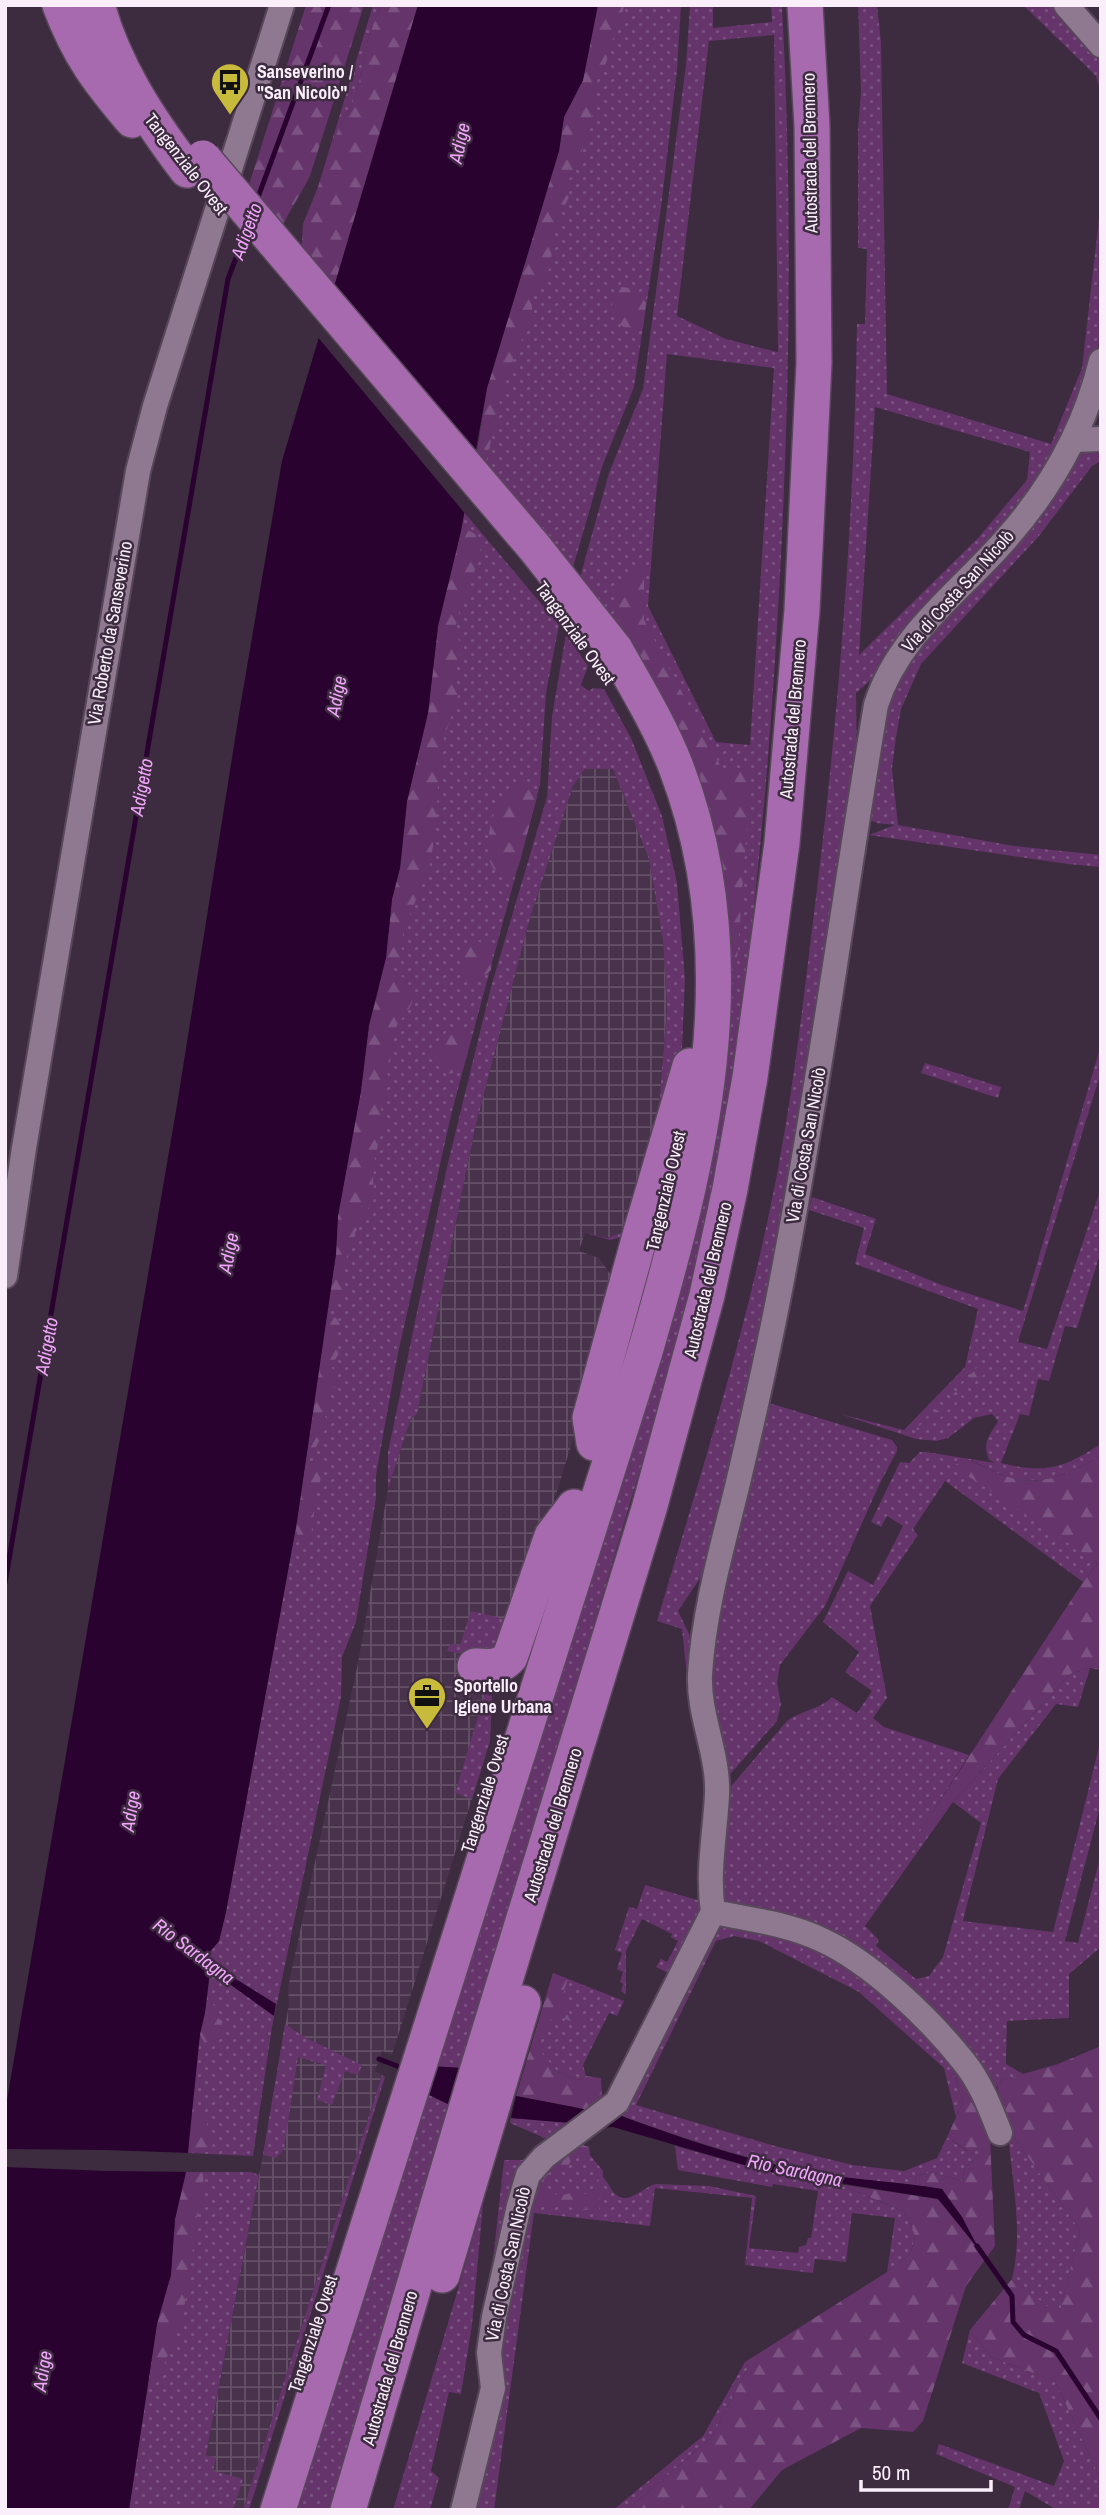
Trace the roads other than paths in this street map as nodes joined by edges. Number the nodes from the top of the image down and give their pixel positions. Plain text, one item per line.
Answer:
1 (60, 5) edge
2 (97, 5) edge
3 (121, 5) edge
4 (282, 5) edge
5 (805, 5) edge
6 (827, 5) edge
7 (1066, 5) edge
8 (1101, 45) edge
9 (186, 158) junction
10 (1101, 361) edge
11 (1101, 439) edge
12 (1074, 440) junction
13 (606, 654) junction
14 (5, 1276) edge
15 (574, 1507) junction
16 (475, 1666) dead end
17 (713, 1912) junction
18 (407, 2072) junction
19 (489, 2076) junction
20 (478, 2113) junction
21 (1000, 2133) dead end
22 (257, 2510) edge
23 (278, 2510) edge
24 (348, 2510) edge
25 (374, 2510) edge
26 (463, 2510) edge

1 - 9 highway
2 - 9 highway, Tangenziale Ovest
3 - 9 highway, Tangenziale Ovest
4 - 14 street, Via Roberto da Sanseverino
5 - 19 highway, Autostrada del Brennero
6 - 19 highway, Autostrada del Brennero
7 - 8 street
9 - 13 highway, Tangenziale Ovest, bridge
10 - 12 street, Via di Costa San Nicolò
11 - 12 street
12 - 17 street, Via di Costa San Nicolò
13 - 15 highway, Tangenziale Ovest
13 - 18 highway, Tangenziale Ovest
15 - 16 highway
15 - 18 highway, Tangenziale Ovest
17 - 21 street
17 - 26 street, Via di Costa San Nicolò
18 - 22 highway, Tangenziale Ovest
18 - 23 highway, Tangenziale Ovest
19 - 20 highway, Autostrada del Brennero
20 - 24 highway, Autostrada del Brennero
20 - 25 highway, Autostrada del Brennero

